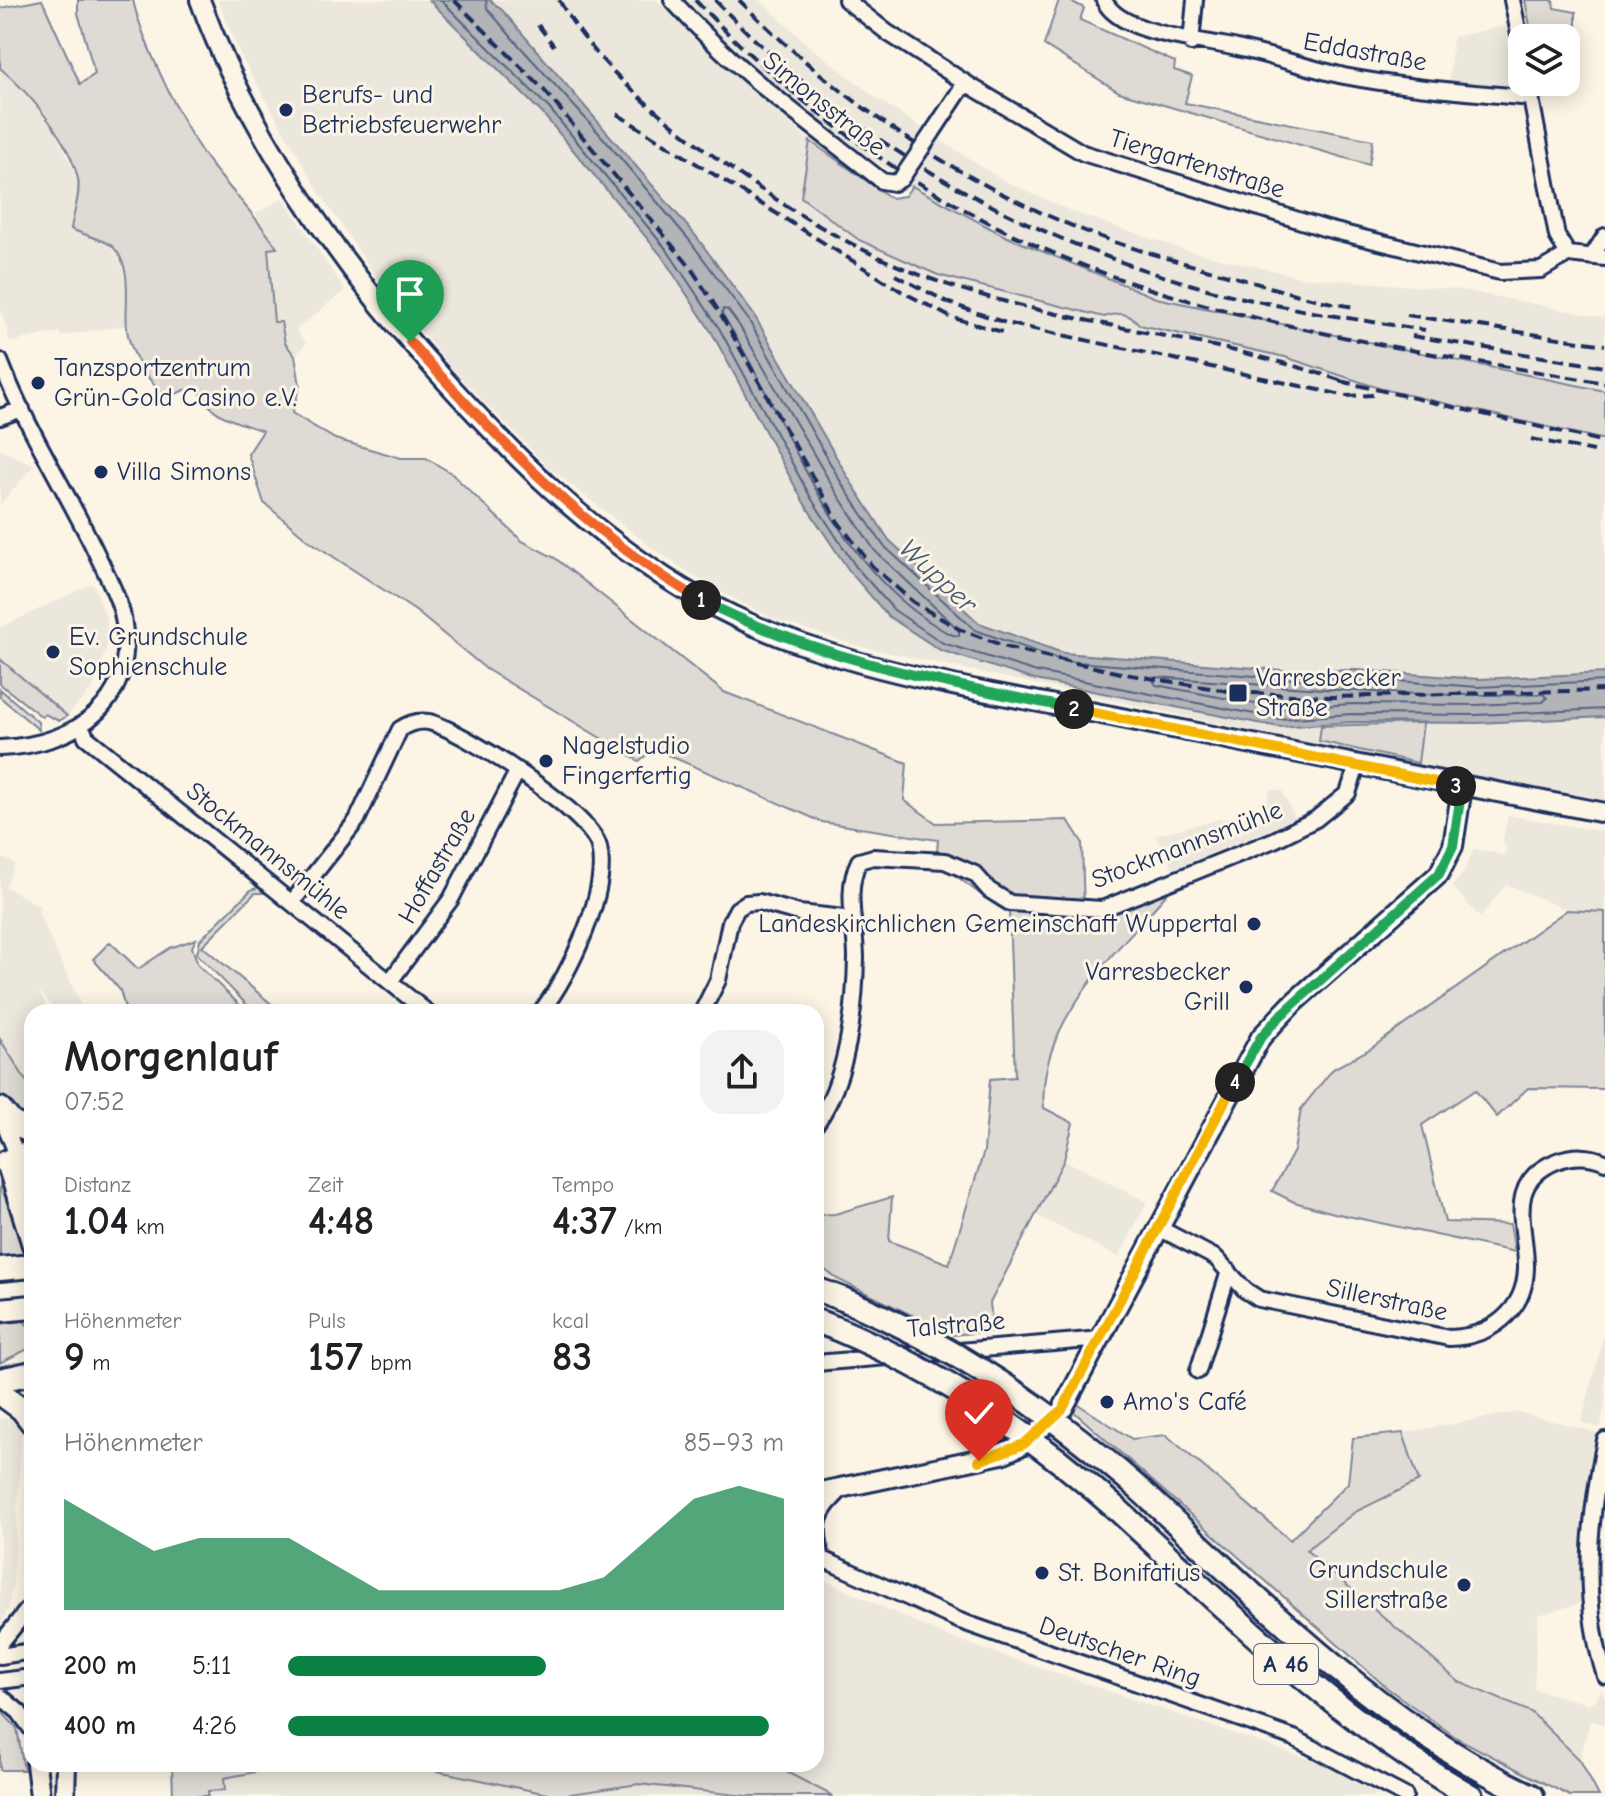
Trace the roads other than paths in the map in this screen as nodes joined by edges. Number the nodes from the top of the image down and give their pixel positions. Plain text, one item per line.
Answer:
1 (200, 0) edge
2 (672, 0) edge
3 (846, 0) edge
4 (1104, 0) edge
5 (1195, 0) edge
6 (1512, 0) edge
7 (1517, 24) edge
8 (1191, 43) junction
9 (969, 85) junction
10 (1531, 98) joint
11 (1605, 236) edge
12 (1568, 254) junction
13 (1599, 257) edge
14 (0, 361) edge
15 (22, 409) junction
16 (0, 417) edge
17 (82, 727) junction
18 (0, 748) edge
19 (1357, 766) junction
20 (518, 770) junction
21 (1462, 787) junction
22 (1605, 813) edge
23 (293, 901) junction
24 (853, 919) junction
25 (391, 980) junction
26 (418, 1004) edge
27 (546, 1004) edge
28 (706, 1004) edge
29 (824, 1108) edge
30 (0, 1112) edge
31 (24, 1128) edge
32 (17, 1161) edge
33 (1605, 1162) edge
34 (24, 1200) edge
35 (1159, 1228) junction
36 (0, 1269) edge
37 (1229, 1271) junction
38 (24, 1272) edge
39 (24, 1273) edge
40 (0, 1280) edge
41 (824, 1292) edge
42 (24, 1308) edge
43 (0, 1310) edge
44 (826, 1324) edge
45 (1101, 1339) junction
46 (824, 1362) edge
47 (1198, 1371) dead end
48 (24, 1375) edge
49 (0, 1380) edge
50 (0, 1393) edge
51 (24, 1412) edge
52 (1605, 1440) edge
53 (844, 1487) junction
54 (824, 1491) edge
55 (824, 1509) edge
56 (824, 1562) edge
57 (24, 1614) edge
58 (0, 1644) edge
59 (24, 1652) edge
60 (0, 1656) edge
61 (1605, 1676) edge
62 (24, 1678) edge
63 (0, 1681) edge
64 (0, 1696) edge
65 (24, 1719) edge
66 (37, 1772) edge
67 (66, 1772) edge
68 (40, 1796) edge
69 (65, 1796) edge
70 (1405, 1796) edge
71 (1471, 1796) edge
72 (1532, 1796) edge

1 - 19 main road
2 - 9 street, Simonsstraße, bridge
3 - 9 street, Tiergartenstraße
4 - 8 street, Eddastraße
5 - 8 street
6 - 7 street
8 - 10 street, Eddastraße
9 - 12 street, Tiergartenstraße
10 - 12 street
11 - 13 street
12 - 13 street
14 - 15 street
15 - 16 street
15 - 17 street
17 - 18 street
17 - 23 street, Stockmannsmühle
19 - 21 main road
19 - 24 street, Stockmannsmühle
20 - 23 street
20 - 25 street, Hoffastraße
20 - 27 street
21 - 22 main road
21 - 35 main road
23 - 25 street, Stockmannsmühle
24 - 28 street
24 - 29 street, Stockmannsmühle
25 - 26 street, Stockmannsmühle
30 - 31 highway
30 - 32 street
32 - 34 main road
33 - 37 street, Sillerstraße
35 - 37 street, Sillerstraße
35 - 45 main road
36 - 38 highway
37 - 47 street
39 - 40 highway
41 - 72 highway, A 46, bridge
42 - 43 highway
44 - 71 highway, A 46, bridge
45 - 46 street, Talstraße
45 - 53 main road
48 - 49 highway
50 - 51 highway
52 - 61 street
53 - 54 main road
53 - 55 street
56 - 70 street, Deutscher Ring
57 - 58 street
59 - 60 street
62 - 63 street
64 - 65 street
66 - 68 main road
67 - 69 main road

